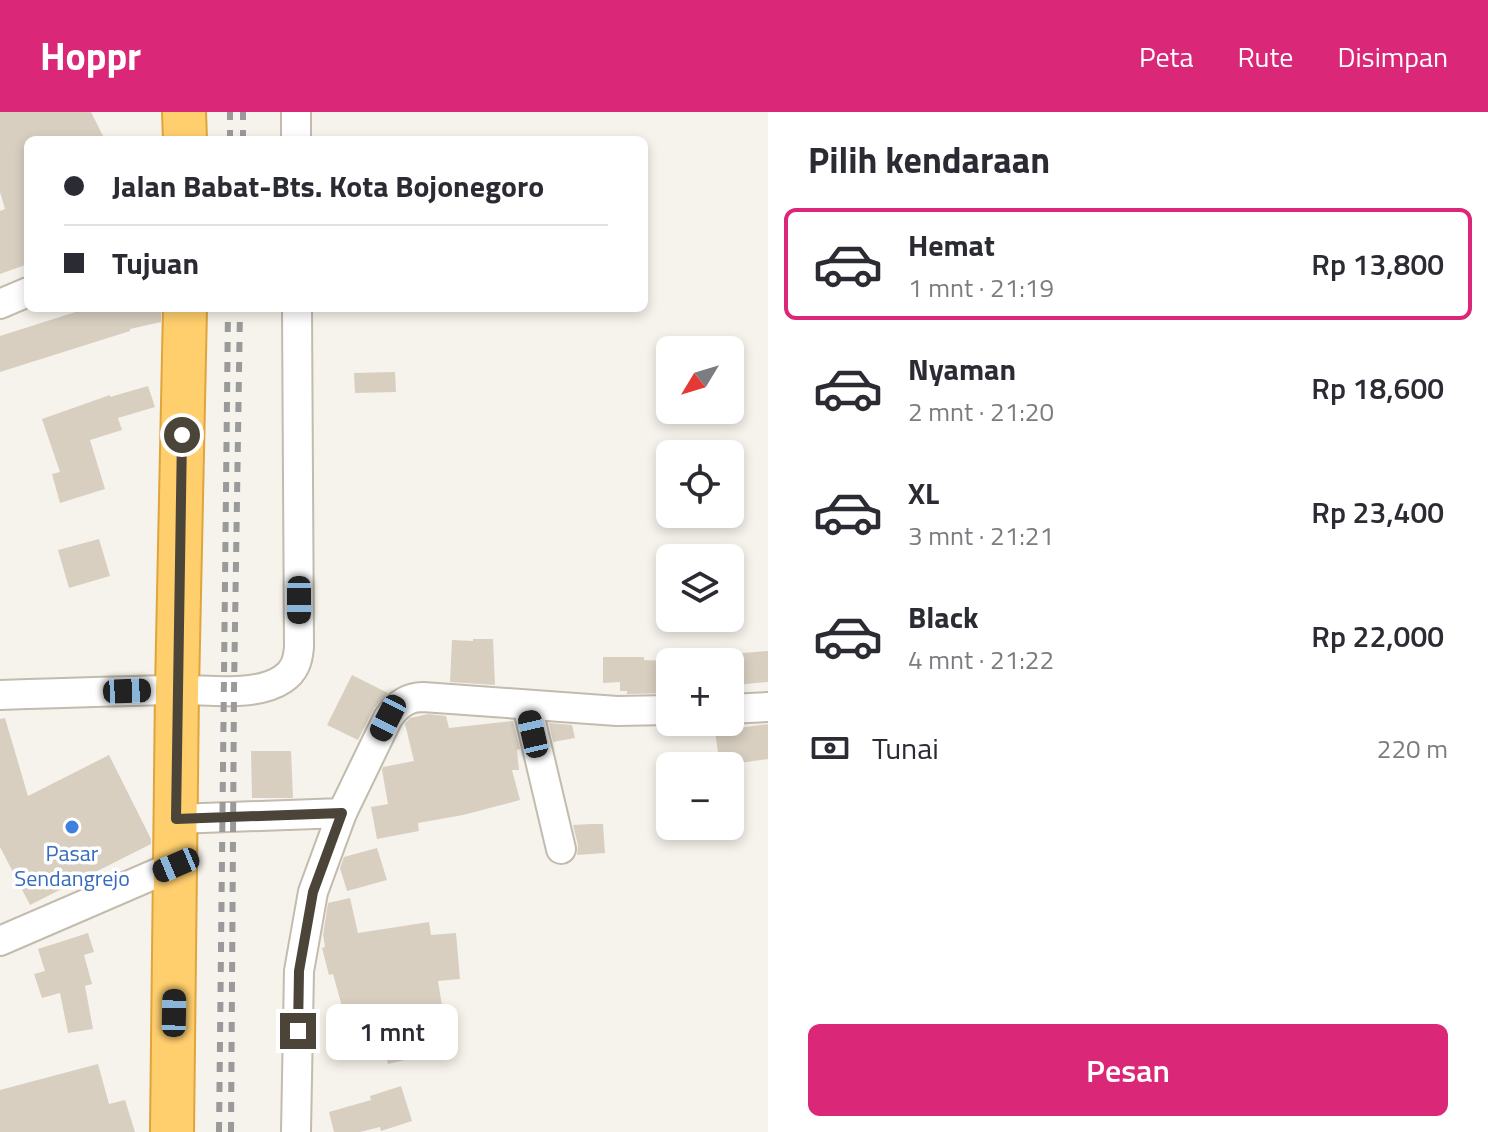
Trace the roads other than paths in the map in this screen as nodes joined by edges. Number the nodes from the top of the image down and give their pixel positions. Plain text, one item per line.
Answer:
1 (184, 112) edge
2 (296, 112) edge
3 (185, 136) edge
4 (296, 136) edge
5 (24, 294) edge
6 (0, 304) edge
7 (185, 312) edge
8 (297, 312) edge
9 (177, 690) junction
10 (0, 695) edge
11 (527, 705) junction
12 (768, 707) edge
13 (744, 708) edge
14 (656, 710) edge
15 (342, 813) junction
16 (176, 819) junction
17 (561, 849) dead end
18 (176, 865) junction
19 (0, 941) edge
20 (172, 1132) edge
21 (296, 1132) edge

1 - 3 highway
2 - 4 street
5 - 6 street
7 - 9 highway
8 - 9 street
9 - 10 street
9 - 16 highway
11 - 14 street
11 - 15 street
11 - 17 street
12 - 13 street
15 - 16 street
15 - 21 street
16 - 18 highway
18 - 19 street
18 - 20 highway

